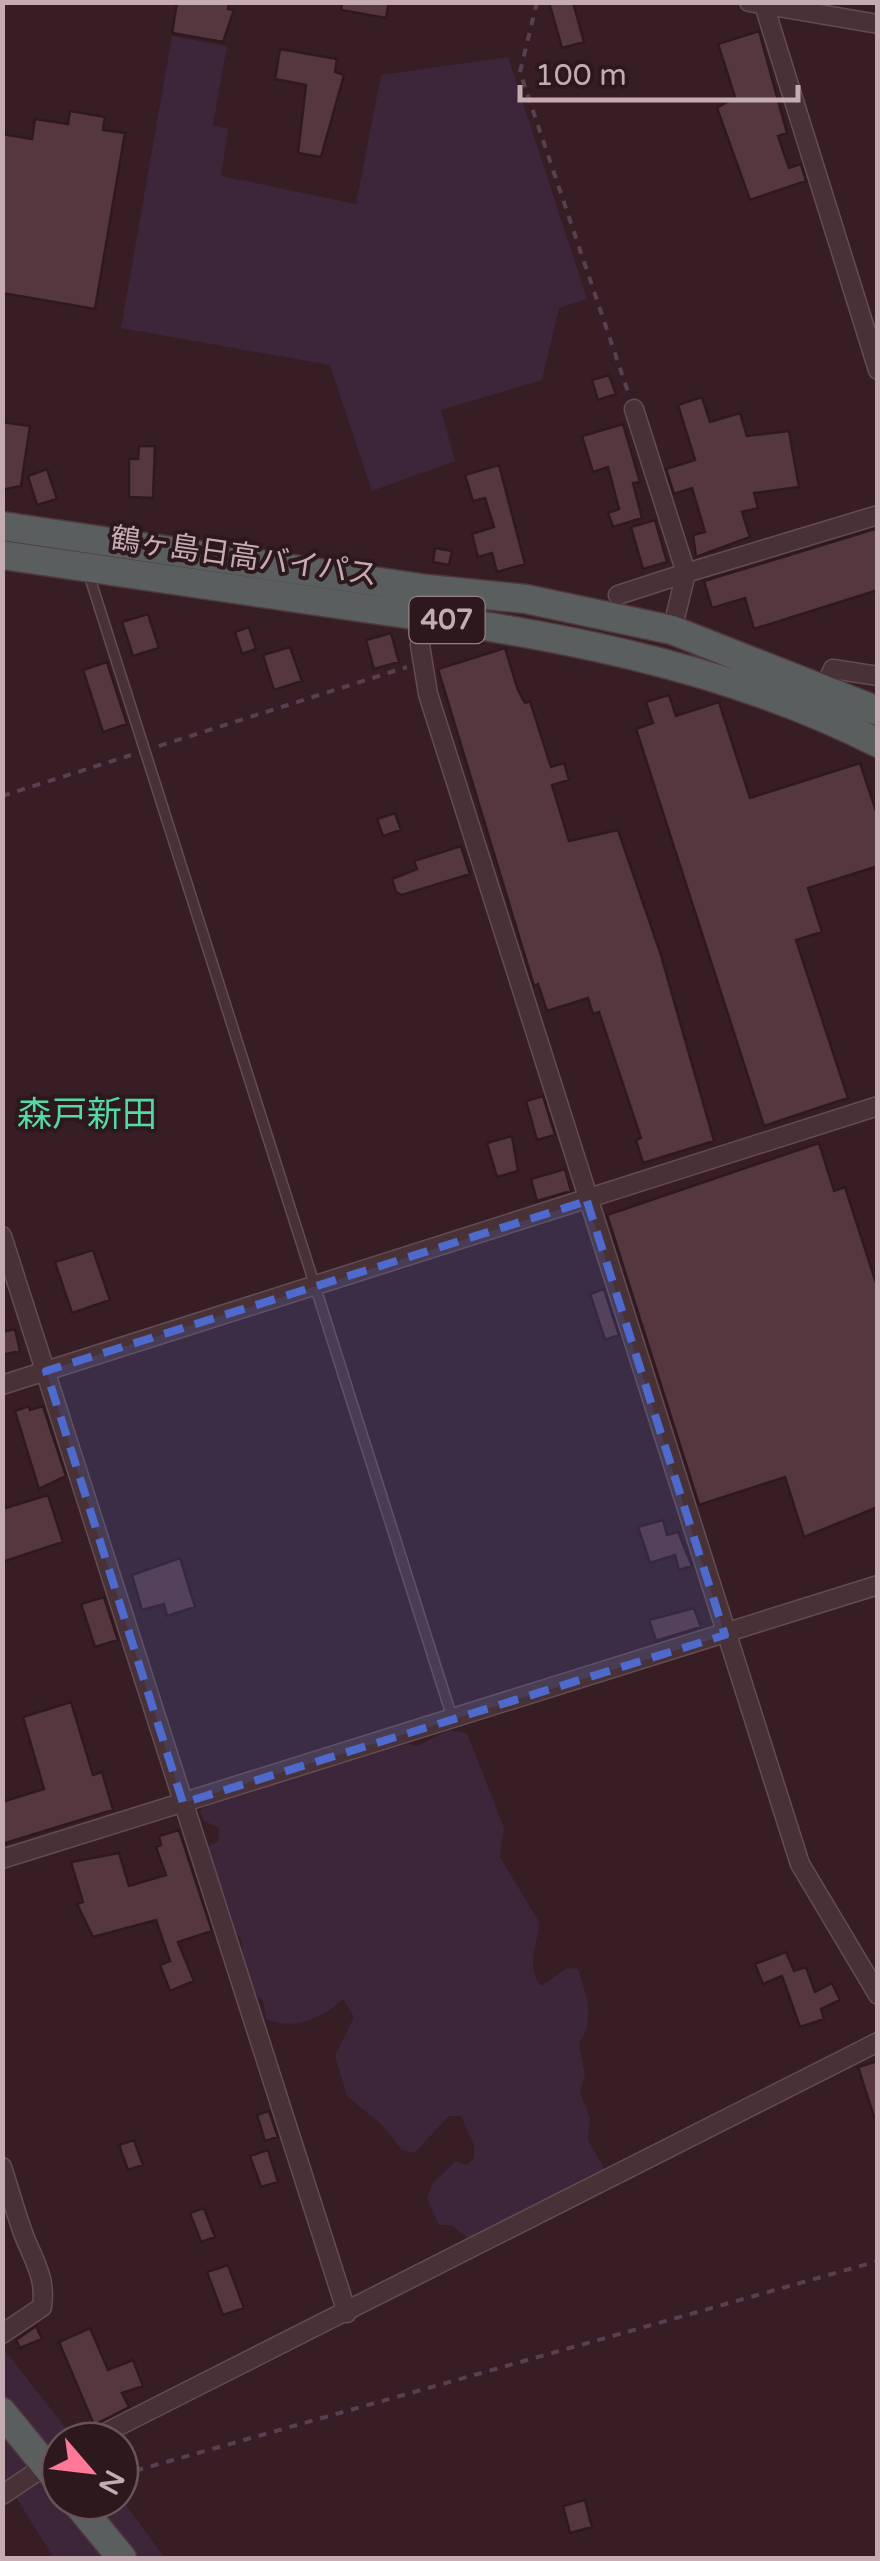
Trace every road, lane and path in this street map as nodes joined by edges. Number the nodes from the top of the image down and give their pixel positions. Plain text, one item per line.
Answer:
1 (537, 2) edge
2 (756, 4) edge
3 (878, 24) edge
4 (878, 370) edge
5 (634, 409) joint
6 (878, 515) edge
7 (2, 526) edge
8 (2, 555) edge
9 (87, 568) junction
10 (686, 573) junction
11 (618, 595) dead end
12 (424, 602) junction
13 (672, 630) junction
14 (421, 662) junction
15 (878, 676) edge
16 (824, 689) junction
17 (878, 711) edge
18 (878, 742) edge
19 (142, 752) junction
20 (2, 796) edge
21 (878, 1106) edge
22 (587, 1201) junction
23 (2, 1236) edge
24 (314, 1287) junction
25 (46, 1372) junction
26 (2, 1386) edge
27 (878, 1584) edge
28 (725, 1635) junction
29 (452, 1717) junction
30 (183, 1803) junction
31 (2, 1860) edge
32 (878, 1995) edge
33 (878, 2042) edge
34 (2, 2167) edge
35 (878, 2262) edge
36 (347, 2313) junction
37 (2, 2334) edge
38 (2, 2412) edge
39 (129, 2421) edge
40 (40, 2452) edge
41 (140, 2469) edge
42 (40, 2476) edge
43 (2, 2495) edge
44 (91, 2521) edge
45 (122, 2558) edge

1 - 5 path
2 - 3 street
2 - 4 street
5 - 10 street
6 - 10 street
7 - 12 highway, 鶴ヶ島日高バイパス / 407
8 - 9 highway, 鶴ヶ島日高バイパス / 407
9 - 12 highway, 鶴ヶ島日高バイパス / 407
9 - 19 lane
10 - 11 street
10 - 13 street
12 - 13 highway, 鶴ヶ島日高バイパス / 407
12 - 14 street
12 - 18 highway, 鶴ヶ島日高バイパス / 407
13 - 16 highway, 鶴ヶ島日高バイパス / 407
14 - 19 path
14 - 22 street
15 - 16 street
16 - 17 highway, 鶴ヶ島日高バイパス / 407
19 - 20 path
19 - 24 lane
21 - 22 street
22 - 24 street
22 - 28 street
23 - 25 street
24 - 25 street
24 - 29 lane
25 - 26 street
25 - 30 street
27 - 28 street
28 - 29 street
28 - 32 street
29 - 30 street
30 - 31 street
30 - 36 street
33 - 36 street
34 - 37 street
35 - 41 path
36 - 39 street
38 - 40 highway
42 - 43 street
44 - 45 highway

